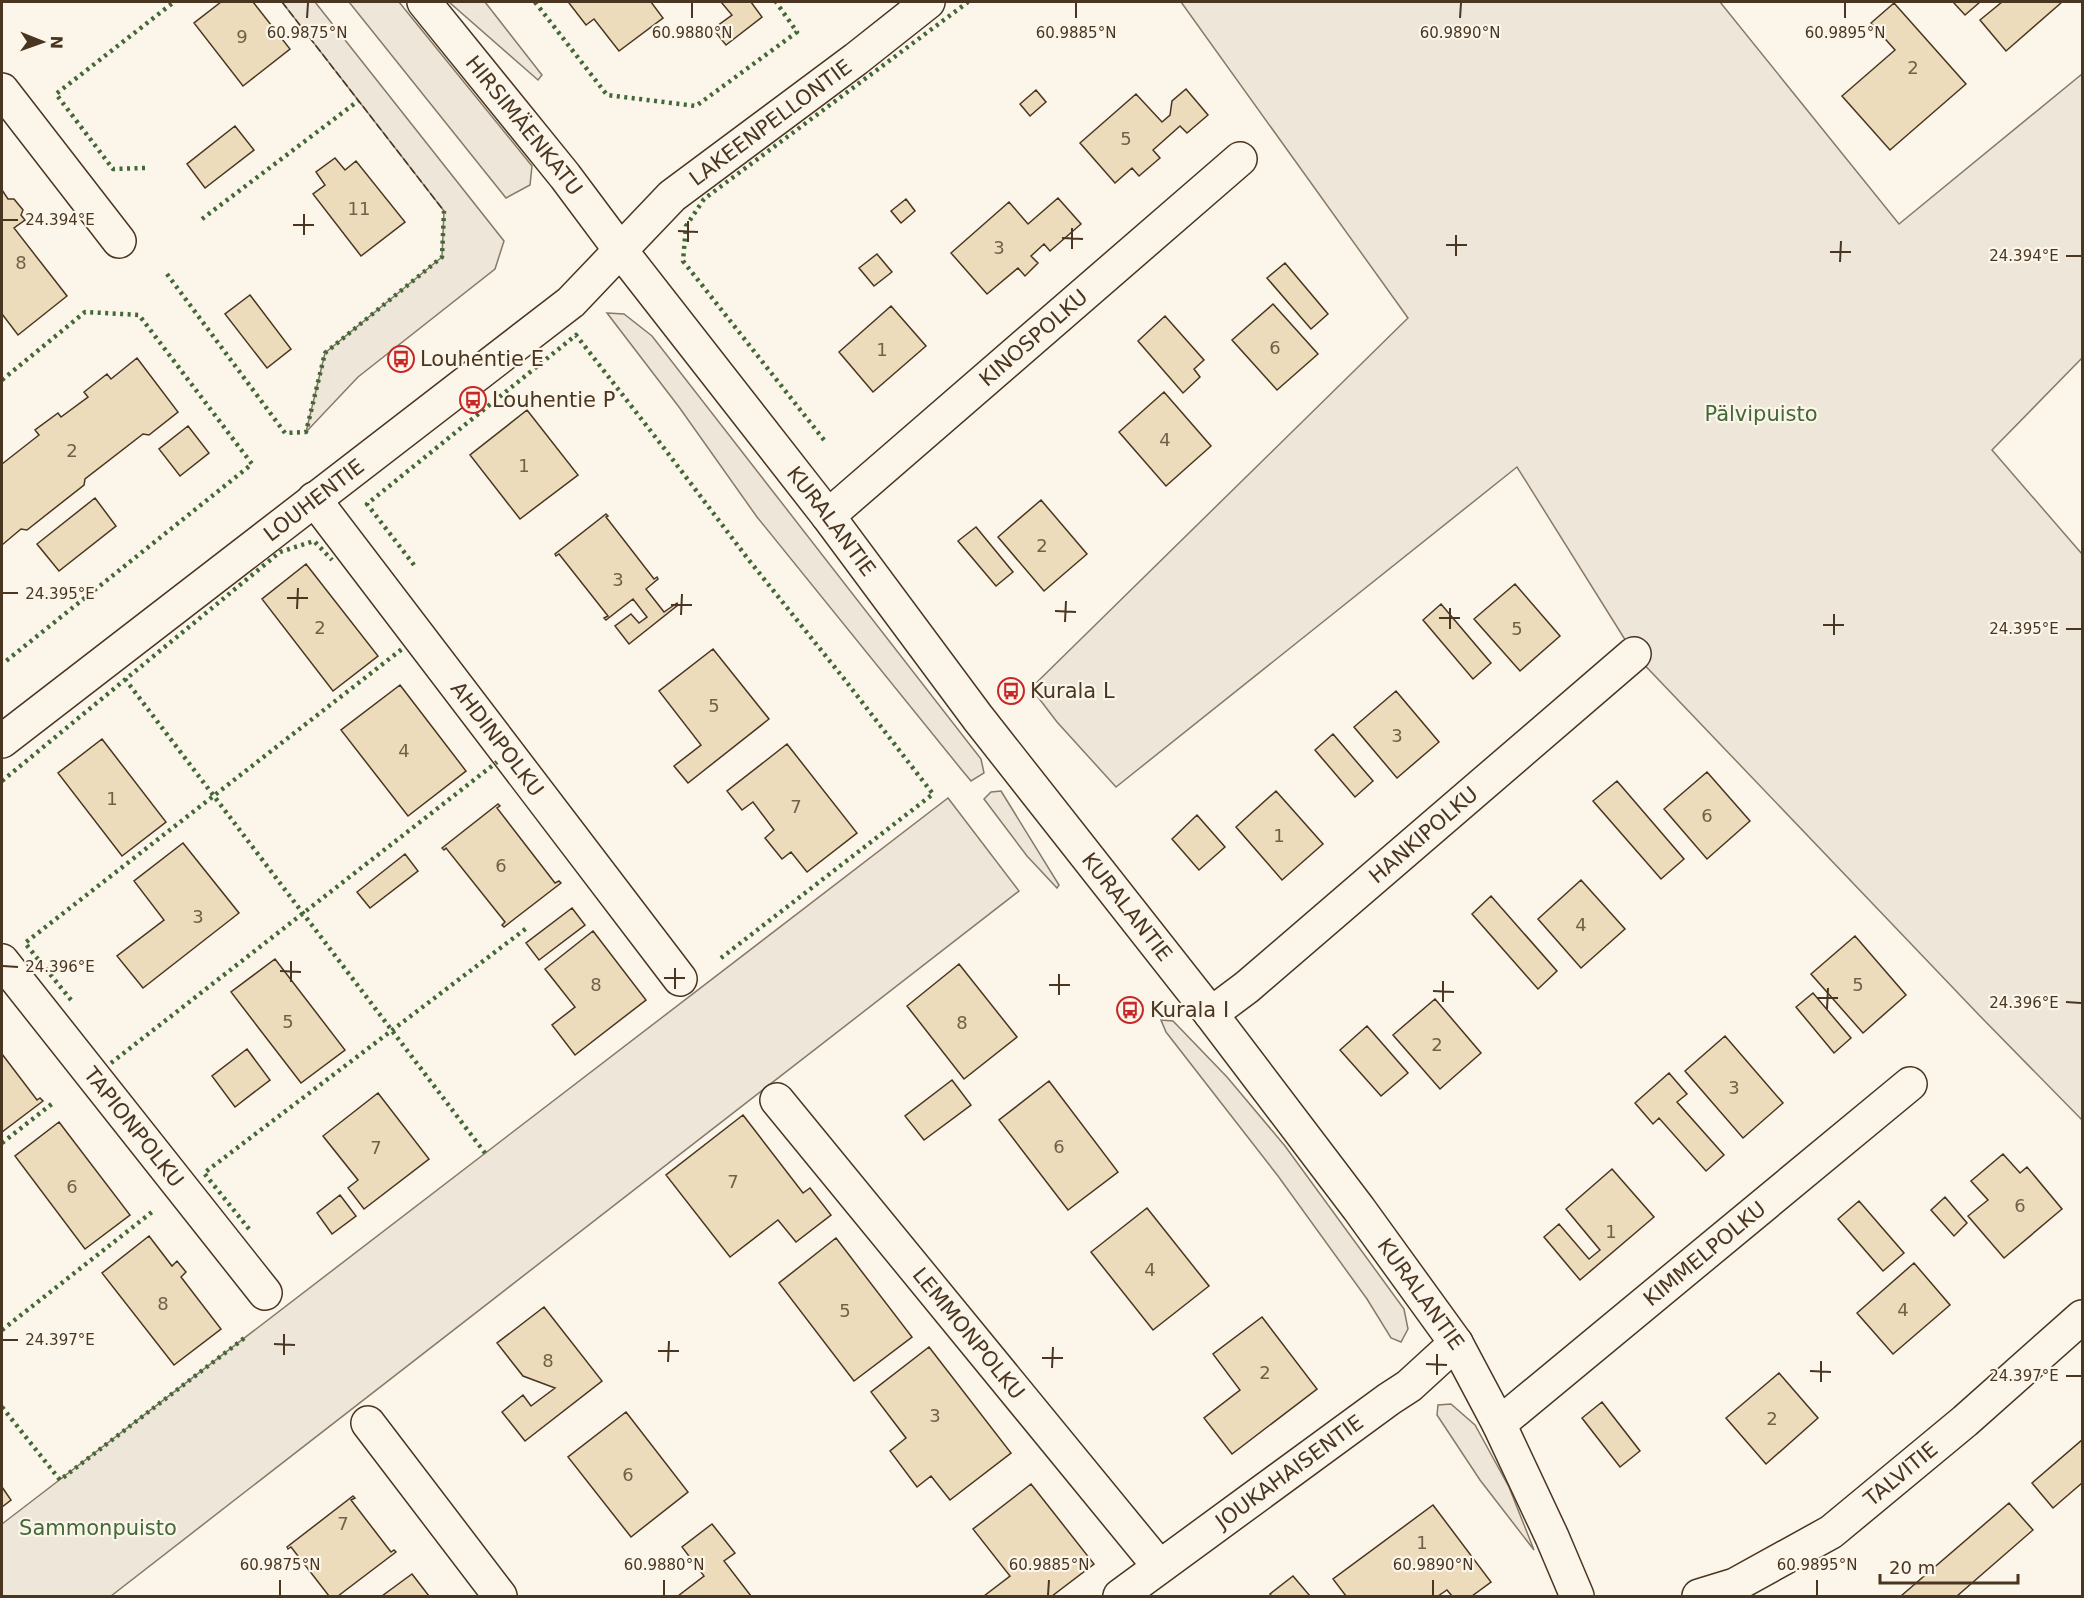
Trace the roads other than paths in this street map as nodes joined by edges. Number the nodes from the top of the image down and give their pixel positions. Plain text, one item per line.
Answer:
1 (424, 2) edge
2 (928, 2) edge
3 (2, 90) edge
4 (1240, 159) dead end
5 (119, 241) dead end
6 (621, 251) junction
7 (314, 499) junction
8 (828, 516) junction
9 (1634, 654) dead end
10 (2, 741) edge
11 (2, 961) edge
12 (680, 979) dead end
13 (1211, 1014) junction
14 (1910, 1084) dead end
15 (777, 1100) dead end
16 (265, 1293) dead end
17 (2082, 1317) edge
18 (1456, 1343) junction
19 (368, 1423) dead end
20 (1499, 1424) junction
21 (1159, 1566) junction
22 (500, 1596) edge
23 (1120, 1596) edge
24 (1577, 1596) edge
25 (1699, 1596) edge

1 - 6 street, HIRSIMÄENKATU
2 - 6 street, LAKEENPELLONTIE
3 - 5 street
4 - 8 street, KINOSPOLKU
6 - 7 street, LOUHENTIE
6 - 8 street, KURALANTIE
7 - 10 street, LOUHENTIE
7 - 12 street, AHDINPOLKU
8 - 13 street, KURALANTIE
9 - 13 street, HANKIPOLKU
11 - 16 street, TAPIONPOLKU
13 - 18 street, KURALANTIE
14 - 20 street, KIMMELPOLKU
15 - 21 street, LEMMONPOLKU
17 - 25 street, TALVITIE
18 - 20 street, KURALANTIE
18 - 21 street, JOUKAHAISENTIE
19 - 22 street
20 - 24 street, KURALANTIE
21 - 23 street, JOUKAHAISENTIE

